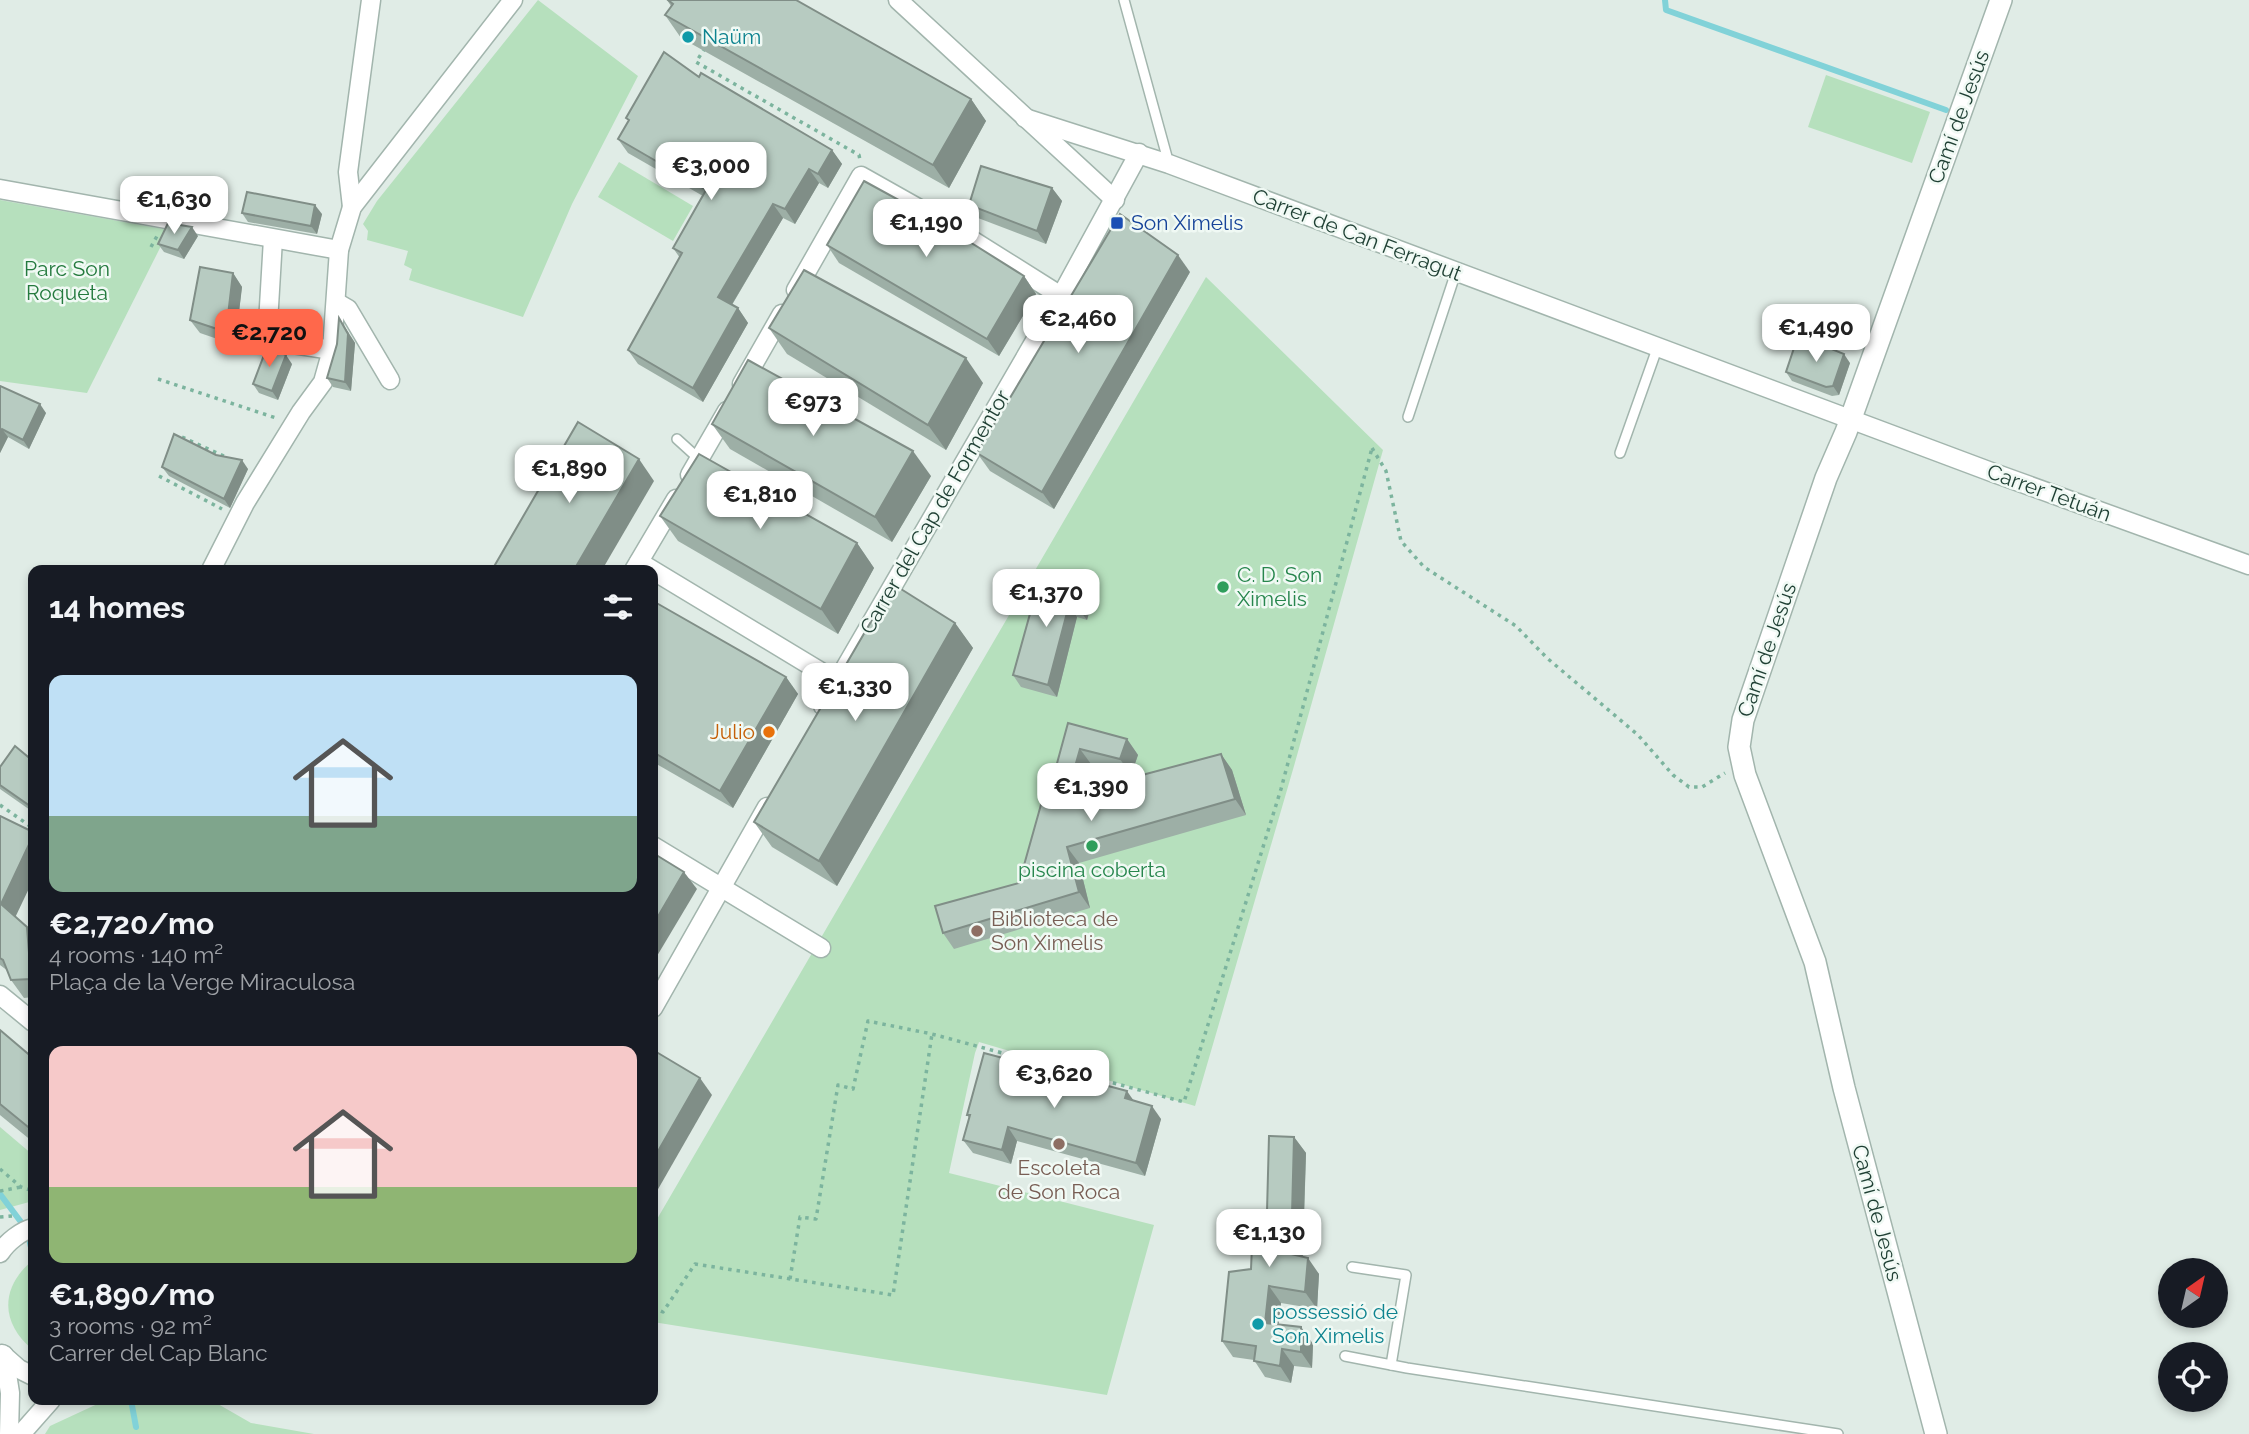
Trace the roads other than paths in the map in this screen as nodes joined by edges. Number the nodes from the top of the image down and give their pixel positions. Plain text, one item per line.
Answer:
1 (371, 0) edge
2 (513, 0) edge
3 (898, 0) edge
4 (1124, 0) edge
5 (2001, 0) edge
6 (1025, 118) junction
7 (1139, 153) junction
8 (1169, 164) junction
9 (0, 189) edge
10 (1115, 200) junction
11 (352, 207) junction
12 (273, 239) junction
13 (340, 250) junction
14 (1457, 272) junction
15 (1061, 296) junction
16 (336, 302) junction
17 (1658, 346) junction
18 (332, 350) junction
19 (390, 380) dead end
20 (1408, 417) dead end
21 (1850, 418) junction
22 (677, 439) dead end
23 (1620, 453) dead end
24 (699, 459) junction
25 (213, 565) edge
26 (637, 565) edge
27 (2249, 565) edge
28 (658, 579) edge
29 (836, 681) junction
30 (817, 717) edge
31 (778, 789) edge
32 (658, 849) edge
33 (723, 888) junction
34 (821, 948) dead end
35 (0, 995) edge
36 (658, 998) edge
37 (28, 1018) edge
38 (28, 1230) edge
39 (2, 1248) edge
40 (1352, 1267) dead end
41 (2, 1353) edge
42 (1345, 1356) dead end
43 (1391, 1365) junction
44 (28, 1374) edge
45 (46, 1405) edge
46 (9, 1434) edge
47 (20, 1434) edge
48 (1838, 1434) edge
49 (1936, 1434) edge

1 - 11 street
2 - 11 street
3 - 6 street, Carrer de Can Ferragut
4 - 8 lane
5 - 21 street, Camí de Jesús
6 - 7 street, Carrer de Can Ferragut
6 - 10 street
7 - 8 street, Carrer de Can Ferragut
7 - 10 street
8 - 14 street, Carrer de Can Ferragut
9 - 12 street
10 - 15 street, Carrer del Cap de Formentor
11 - 13 street
12 - 13 street
12 - 18 street
13 - 16 street
14 - 17 street, Carrer de Can Ferragut
14 - 20 lane
15 - 24 street
15 - 29 street, Carrer del Cap de Formentor
16 - 18 street
16 - 19 street
17 - 21 street, Carrer de Can Ferragut
17 - 23 lane
18 - 25 street
21 - 27 street, Carrer Tetuán
21 - 49 street, Camí de Jesús
22 - 24 lane
24 - 26 street
28 - 29 street
29 - 30 street, Carrer del Cap de Formentor
31 - 33 street
32 - 33 street
33 - 34 street
33 - 36 street
35 - 37 street
38 - 39 street
40 - 43 lane
41 - 44 street
41 - 46 street
42 - 43 lane
43 - 48 lane
45 - 47 street

